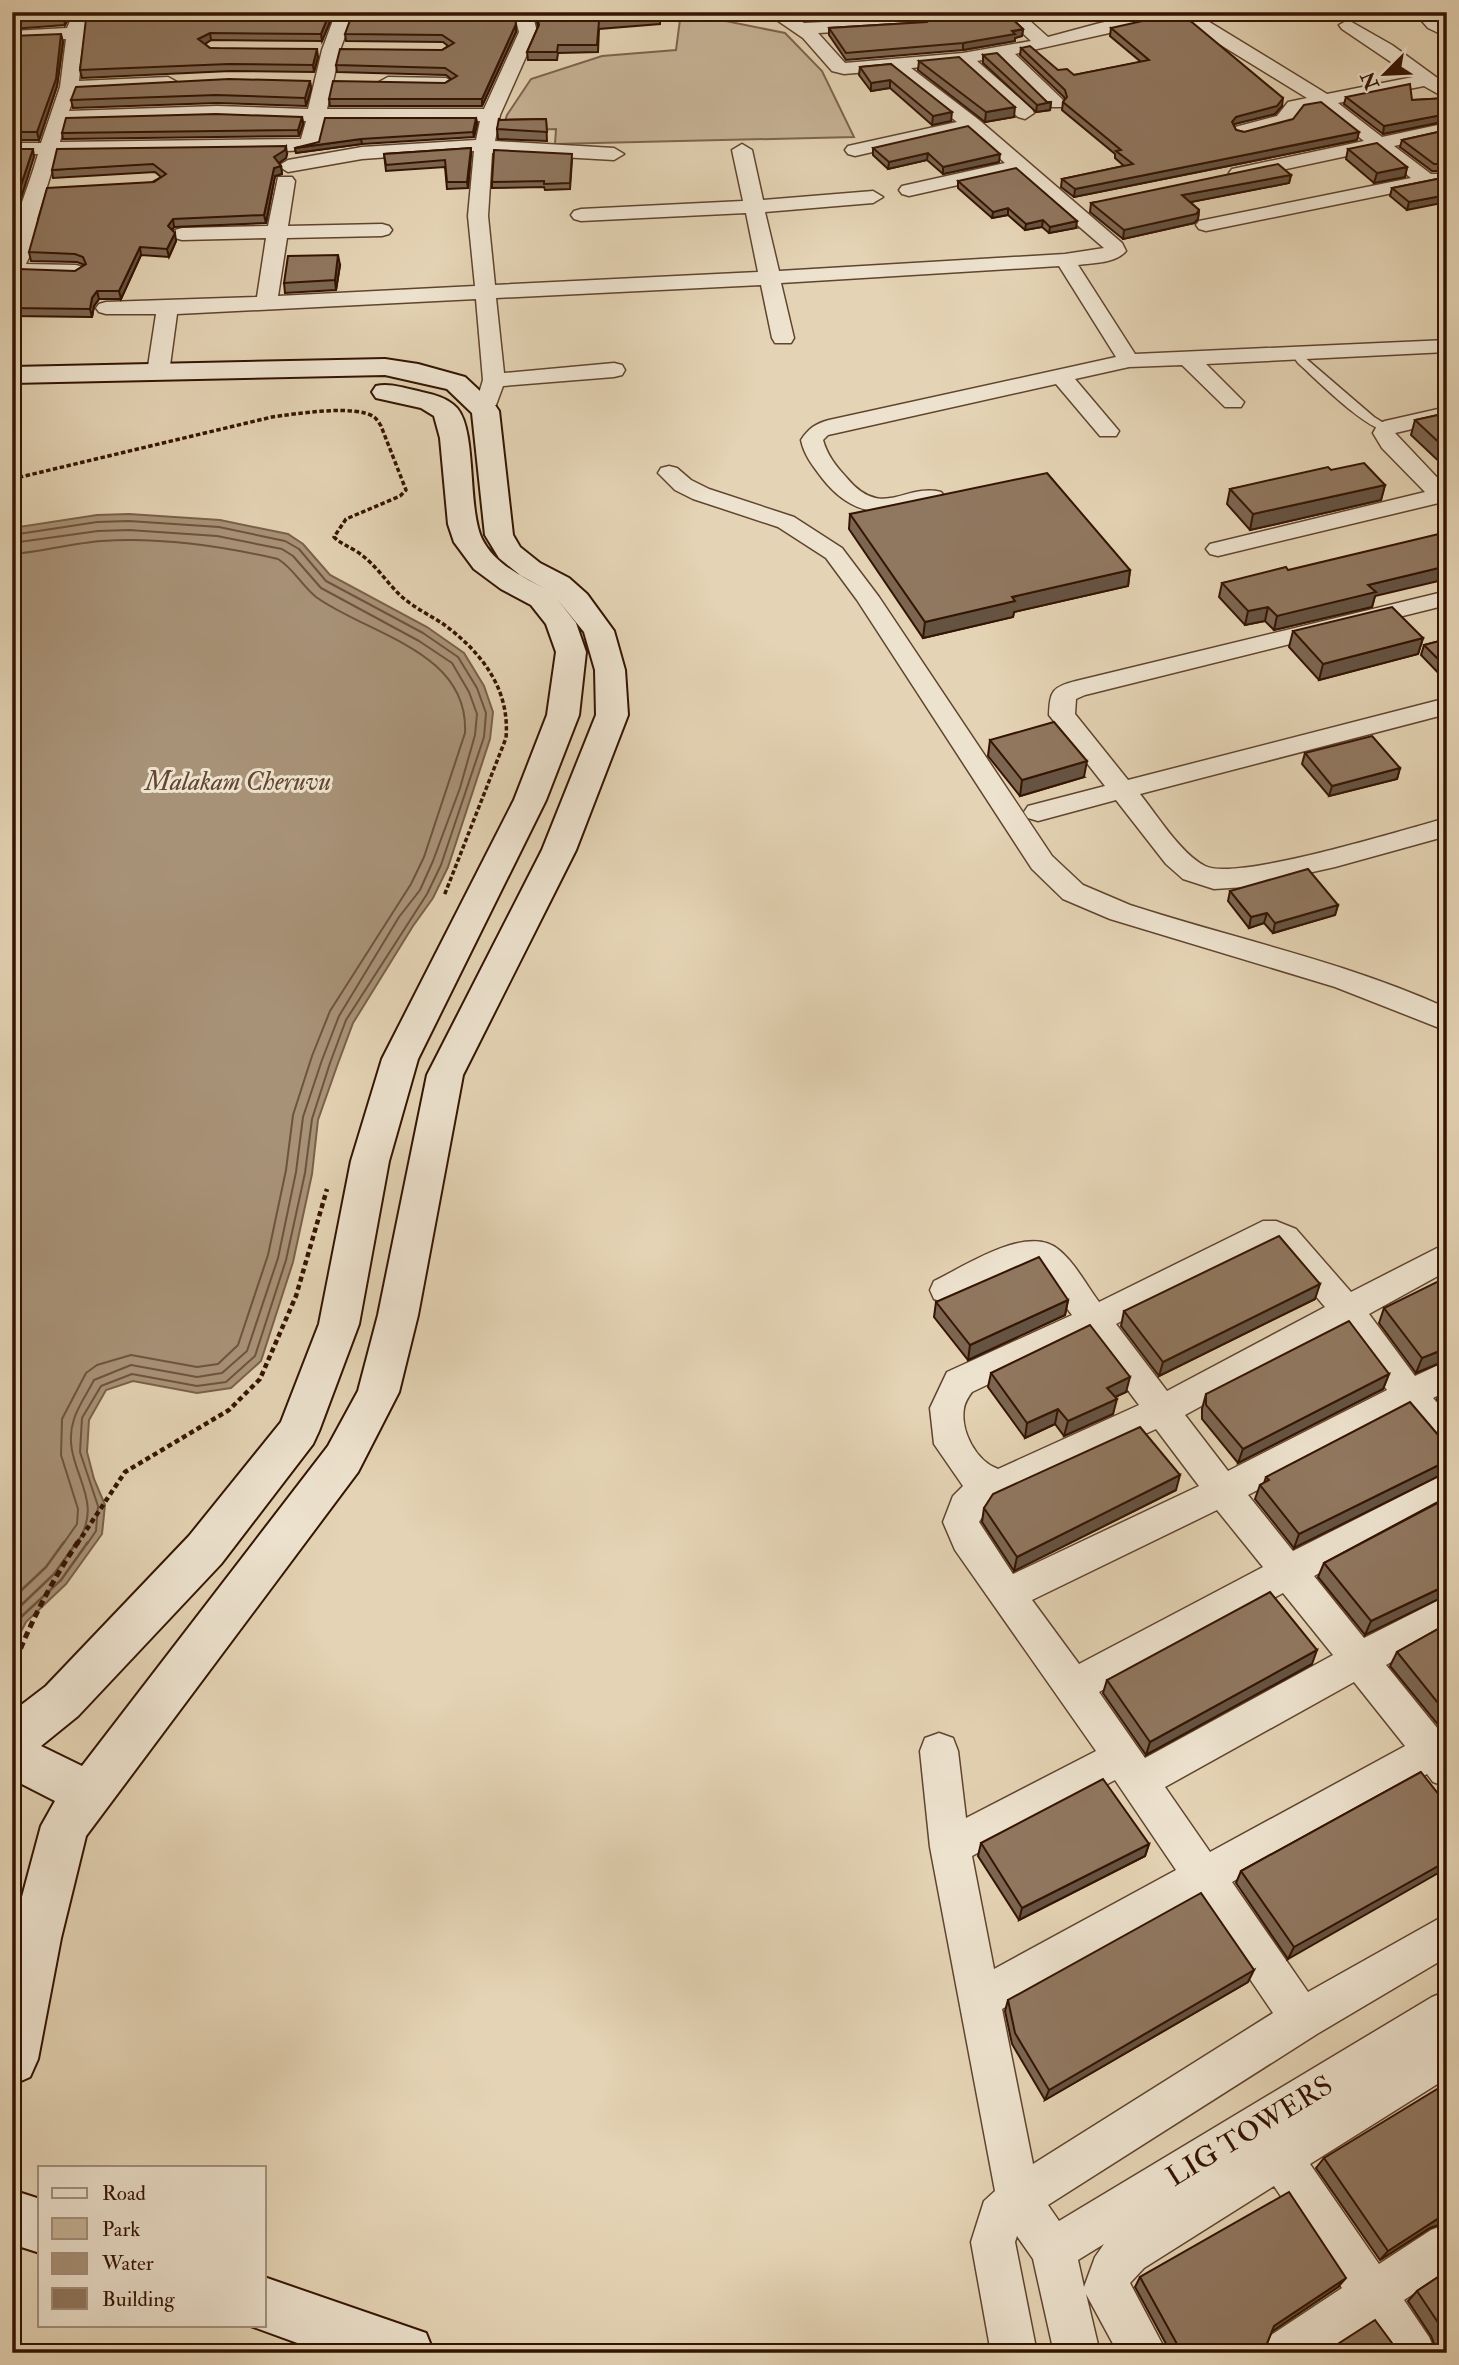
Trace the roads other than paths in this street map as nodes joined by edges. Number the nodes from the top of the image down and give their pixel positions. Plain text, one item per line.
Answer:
1 (83, 12) edge
2 (345, 12) edge
3 (523, 12) edge
4 (774, 12) edge
5 (1009, 12) edge
6 (1180, 12) edge
7 (1423, 12) edge
8 (926, 22) edge
9 (1348, 26) dead end
10 (800, 29) junction
11 (1447, 32) edge
12 (76, 33) junction
13 (12, 36) edge
14 (1045, 44) junction
15 (324, 50) junction
16 (354, 50) edge
17 (1001, 51) junction
18 (963, 58) junction
19 (897, 66) junction
20 (1427, 80) junction
21 (190, 81) edge
22 (364, 82) edge
23 (446, 83) edge
24 (69, 87) junction
25 (1447, 94) edge
26 (1323, 100) junction
27 (1055, 103) dead end
28 (1025, 113) dead end
29 (317, 114) junction
30 (491, 115) junction
31 (57, 117) junction
32 (972, 124) junction
33 (1447, 129) edge
34 (1242, 131) edge
35 (1381, 144) junction
36 (484, 145) junction
37 (12, 149) edge
38 (48, 149) junction
39 (742, 150) dead end
40 (855, 150) dead end
41 (614, 154) dead end
42 (1020, 166) junction
43 (1219, 177) edge
44 (1447, 177) edge
45 (1426, 180) junction
46 (66, 187) edge
47 (38, 188) junction
48 (909, 190) dead end
49 (873, 197) dead end
50 (1096, 202) edge
51 (752, 207) junction
52 (1069, 207) junction
53 (581, 215) dead end
54 (19, 221) edge
55 (1206, 225) dead end
56 (382, 230) dead end
57 (277, 233) junction
58 (182, 234) edge
59 (1065, 260) junction
60 (13, 271) edge
61 (76, 271) edge
62 (769, 278) junction
63 (485, 293) junction
64 (267, 303) junction
65 (106, 308) dead end
66 (167, 308) junction
67 (783, 338) dead end
68 (1447, 346) edge
69 (1124, 352) junction
70 (1296, 353) junction
71 (1186, 358) junction
72 (614, 370) dead end
73 (158, 373) junction
74 (1060, 375) junction
75 (12, 376) edge
76 (489, 395) junction
77 (12, 399) edge
78 (1233, 402) dead end
79 (1447, 414) edge
80 (1387, 429) junction
81 (1108, 431) dead end
82 (668, 473) dead end
83 (958, 492) edge
84 (1445, 496) edge
85 (484, 538) junction
86 (1218, 549) dead end
87 (1447, 598) edge
88 (575, 621) junction
89 (1447, 706) edge
90 (1121, 789) junction
91 (1038, 812) dead end
92 (1447, 827) edge
93 (1447, 1020) edge
94 (1447, 1256) edge
95 (946, 1290) dead end
96 (1348, 1311) junction
97 (1096, 1319) junction
98 (1447, 1375) edge
99 (1409, 1394) junction
100 (1161, 1411) junction
101 (298, 1431) junction
102 (1447, 1439) edge
103 (343, 1460) junction
104 (997, 1484) junction
105 (1447, 1488) edge
106 (1223, 1491) junction
107 (1287, 1573) junction
108 (1007, 1595) junction
109 (1447, 1612) edge
110 (1359, 1660) junction
111 (1073, 1686) junction
112 (12, 1741) edge
113 (939, 1751) dead end
114 (12, 1755) edge
115 (1442, 1755) edge
116 (1129, 1769) junction
117 (89, 1794) junction
118 (950, 1847) junction
119 (1202, 1875) junction
120 (1447, 1934) edge
121 (980, 1998) junction
122 (1447, 2012) edge
123 (1302, 2019) junction
124 (1447, 2054) edge
125 (12, 2059) edge
126 (1269, 2141) junction
127 (1018, 2199) junction
128 (12, 2217) edge
129 (38, 2225) edge
130 (1447, 2246) edge
131 (1053, 2250) junction
132 (1373, 2294) junction
133 (266, 2305) edge
134 (406, 2353) edge
135 (1014, 2353) edge
136 (1077, 2353) edge
137 (1144, 2353) edge
138 (1284, 2353) edge
139 (1413, 2353) edge

1 - 12 street
2 - 15 street
3 - 30 street
4 - 10 street
5 - 14 street
6 - 14 street
6 - 26 street
7 - 11 street
8 - 10 street
9 - 20 street
10 - 19 street
12 - 13 street
12 - 24 street
14 - 17 street
15 - 16 street
15 - 29 street
17 - 18 street
17 - 27 street
18 - 19 street
18 - 28 street
19 - 32 street
20 - 25 street
20 - 26 street
21 - 24 street
22 - 23 street
24 - 31 street
26 - 34 street
26 - 35 street
29 - 30 street
29 - 31 street
29 - 38 street
30 - 36 street
31 - 38 street
32 - 40 street
32 - 42 street
33 - 35 street
35 - 43 street
35 - 45 street
36 - 41 street
36 - 57 street
36 - 63 street
37 - 38 street
38 - 47 street
39 - 51 street
42 - 48 street
42 - 52 street
44 - 45 street
45 - 55 street
46 - 47 street
47 - 54 street
49 - 51 street
50 - 52 street
51 - 53 street
51 - 62 street
52 - 59 street
54 - 60 street
56 - 57 street
57 - 58 street
57 - 64 street
59 - 62 street
59 - 69 street
60 - 61 street
62 - 63 street
62 - 67 street
63 - 64 street
63 - 76 street
64 - 66 street
65 - 66 street
66 - 73 street
68 - 70 street
69 - 71 street
69 - 74 street
70 - 71 street
70 - 80 lane
71 - 78 street
72 - 76 street
73 - 75 street
73 - 76 street
74 - 81 street
74 - 83 street
76 - 85 street
77 - 85 street
79 - 80 street
80 - 84 street
82 - 93 street
84 - 86 street
85 - 88 street
87 - 90 street
88 - 101 street
88 - 103 street
89 - 90 street
90 - 91 street
90 - 92 street
94 - 96 street
95 - 97 street
96 - 97 street
96 - 99 street
96 - 100 street
97 - 100 street
97 - 104 street
98 - 99 street
99 - 102 street
99 - 106 street
100 - 104 street
100 - 106 street
101 - 103 street
101 - 112 street
103 - 117 street
104 - 108 street
105 - 107 street
106 - 107 street
106 - 108 street
107 - 110 street
107 - 111 street
108 - 111 street
109 - 110 street
110 - 115 street
110 - 116 street
111 - 116 street
113 - 118 street
114 - 117 street
115 - 119 street
116 - 118 street
116 - 119 street
117 - 125 street
118 - 121 street
119 - 121 street
119 - 123 street
120 - 123 street
121 - 127 street
122 - 126 street, LIG TOWERS
123 - 127 street
124 - 126 street
126 - 131 street, LIG TOWERS
126 - 132 street
126 - 137 street
127 - 131 street
127 - 135 street
128 - 129 street
130 - 132 street
131 - 136 street
132 - 138 street
132 - 139 street
133 - 134 street

